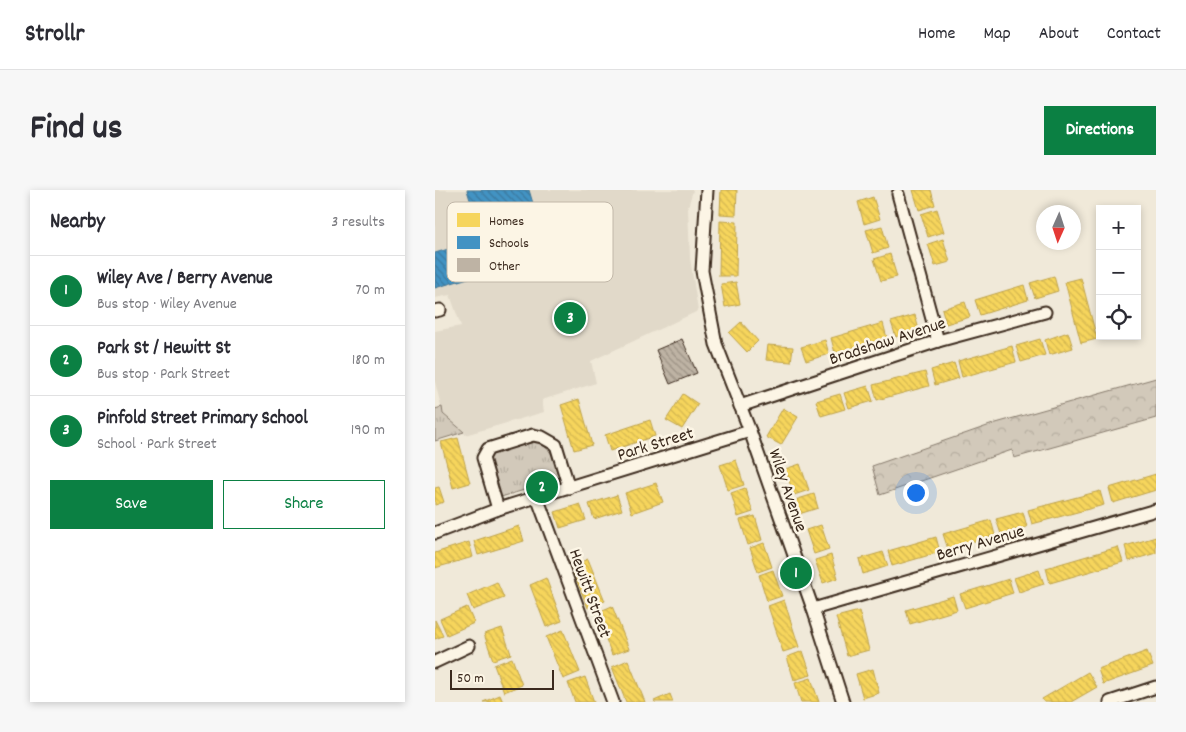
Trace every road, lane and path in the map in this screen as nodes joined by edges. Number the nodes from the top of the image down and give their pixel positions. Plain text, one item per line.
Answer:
1 (707, 190) edge
2 (898, 194) dead end
3 (1045, 312) dead end
4 (938, 341) junction
5 (740, 406) junction
6 (750, 431) junction
7 (569, 488) junction
8 (537, 497) junction
9 (498, 509) junction
10 (1156, 510) edge
11 (435, 533) edge
12 (813, 609) junction
13 (469, 646) dead end
14 (435, 662) edge
15 (1156, 687) edge
16 (613, 702) edge
17 (843, 702) edge
18 (1110, 702) edge

1 - 5 street, Wiley Avenue
2 - 4 street
3 - 4 street, Bradshaw Avenue
4 - 5 street, Bradshaw Avenue
5 - 6 street, Wiley Avenue
6 - 7 street, Park Street
6 - 12 street, Wiley Avenue
7 - 8 street, Park Street
7 - 9 street
8 - 9 street, Park Street
8 - 16 street, Hewitt Street
9 - 11 street, Park Street
10 - 12 street, Berry Avenue
12 - 17 street, Wiley Avenue
13 - 14 street
15 - 18 street

